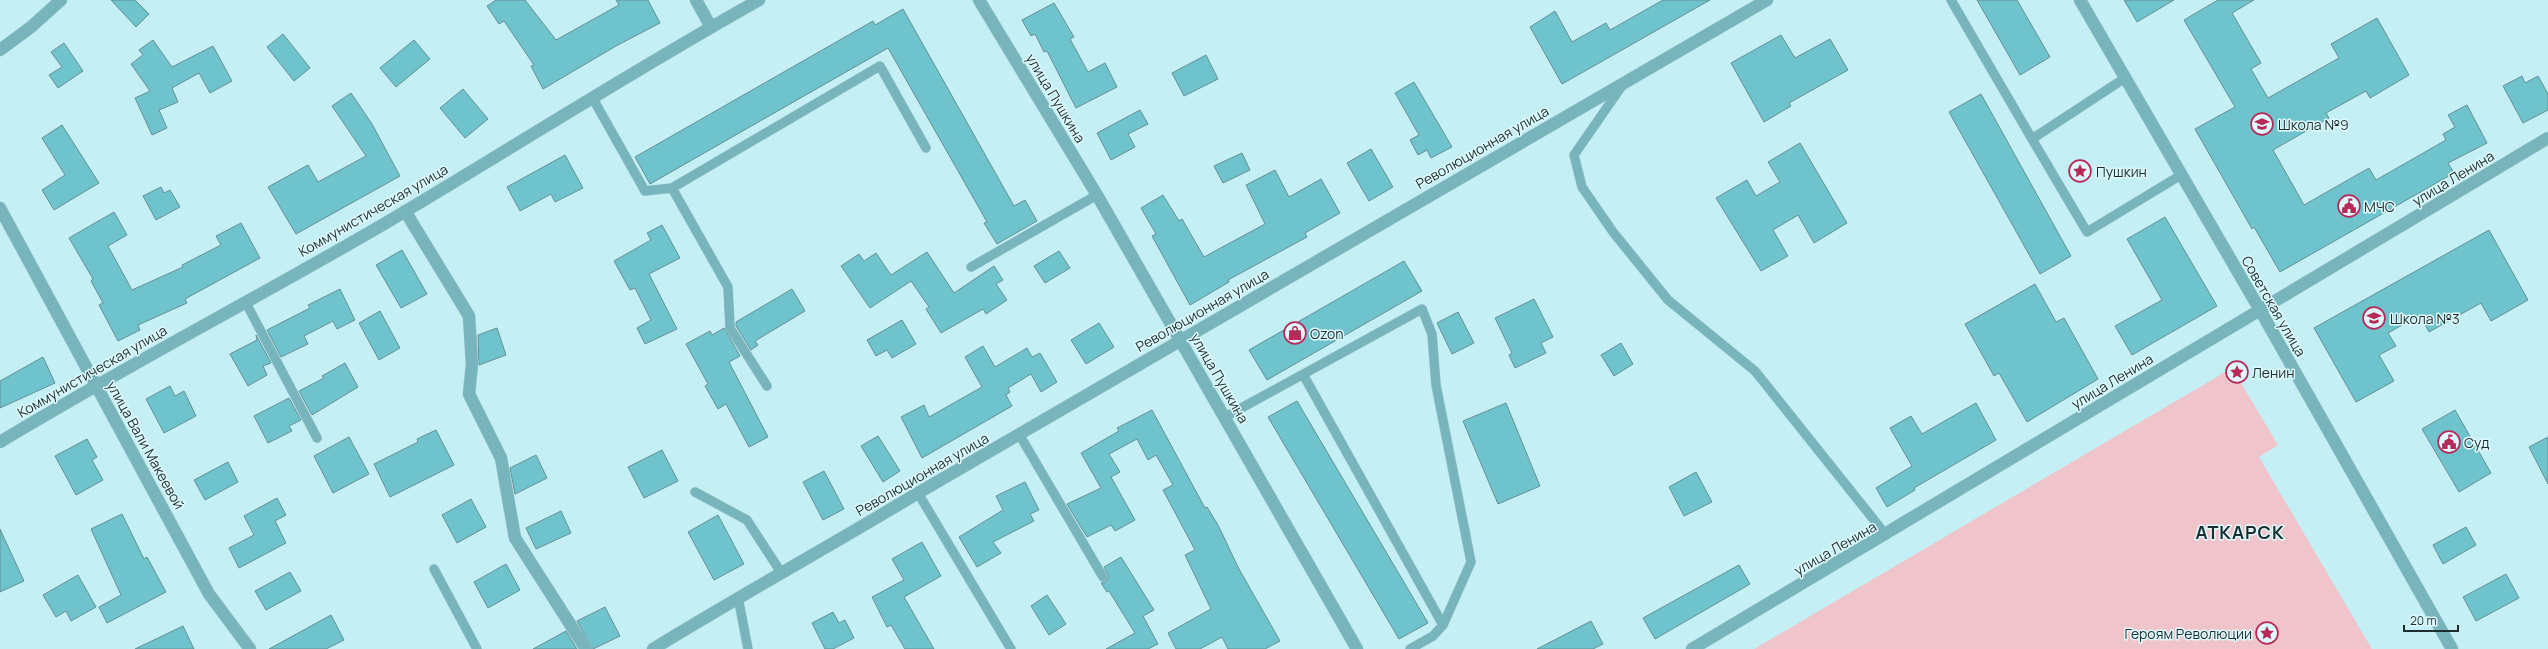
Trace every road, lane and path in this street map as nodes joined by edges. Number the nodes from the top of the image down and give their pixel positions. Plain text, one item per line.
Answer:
1 (61, 0) edge
2 (696, 0) edge
3 (759, 0) edge
4 (979, 0) edge
5 (1767, 0) edge
6 (1951, 0) edge
7 (2080, 0) edge
8 (711, 27) junction
9 (0, 50) edge
10 (2125, 78) junction
11 (1627, 80) junction
12 (592, 97) junction
13 (2548, 138) edge
14 (2032, 139) junction
15 (926, 148) dead end
16 (2181, 175) junction
17 (672, 188) junction
18 (1097, 195) junction
19 (0, 208) edge
20 (405, 210) junction
21 (971, 267) dead end
22 (245, 301) junction
23 (2260, 310) junction
24 (1181, 340) junction
25 (1304, 376) junction
26 (95, 384) junction
27 (767, 386) dead end
28 (1225, 417) junction
29 (1019, 434) junction
30 (317, 438) dead end
31 (0, 442) edge
32 (695, 492) dead end
33 (918, 493) junction
34 (1886, 535) junction
35 (434, 569) dead end
36 (782, 574) junction
37 (1103, 577) dead end
38 (738, 597) junction
39 (1443, 625) junction
40 (250, 649) edge
41 (477, 649) edge
42 (586, 649) edge
43 (654, 649) edge
44 (748, 649) edge
45 (1011, 649) edge
46 (1357, 649) edge
47 (1410, 649) edge
48 (1692, 649) edge
49 (2452, 649) edge

1 - 9 street
2 - 8 street
3 - 8 street, Коммунистическая улица
4 - 18 street, улица Пушкина
5 - 11 street, Революционная улица
6 - 14 lane
7 - 10 street, Советская улица
8 - 12 street, Коммунистическая улица
10 - 14 lane
10 - 16 street, Советская улица
11 - 24 street, Революционная улица
11 - 34 lane
12 - 17 lane
12 - 20 street, Коммунистическая улица
13 - 23 street, улица Ленина
14 - 16 lane
15 - 17 lane
16 - 23 street, Советская улица
17 - 27 lane
18 - 21 lane
18 - 24 street, улица Пушкина
19 - 26 street, улица Вали Макеевой
20 - 22 street, Коммунистическая улица
20 - 42 street
22 - 26 street, Коммунистическая улица
22 - 30 lane
23 - 34 street, улица Ленина
23 - 49 street, Советская улица
24 - 28 street, улица Пушкина
24 - 29 street, Революционная улица
25 - 28 lane
25 - 39 lane
25 - 39 lane
26 - 31 street, Коммунистическая улица
26 - 40 street, улица Вали Макеевой
28 - 46 street, улица Пушкина
29 - 33 street, Революционная улица
29 - 37 lane
32 - 36 lane
33 - 36 street, Революционная улица
33 - 45 lane
34 - 48 street, улица Ленина
35 - 41 lane
36 - 38 street, Революционная улица
38 - 43 street, Революционная улица
38 - 44 lane
39 - 47 lane

